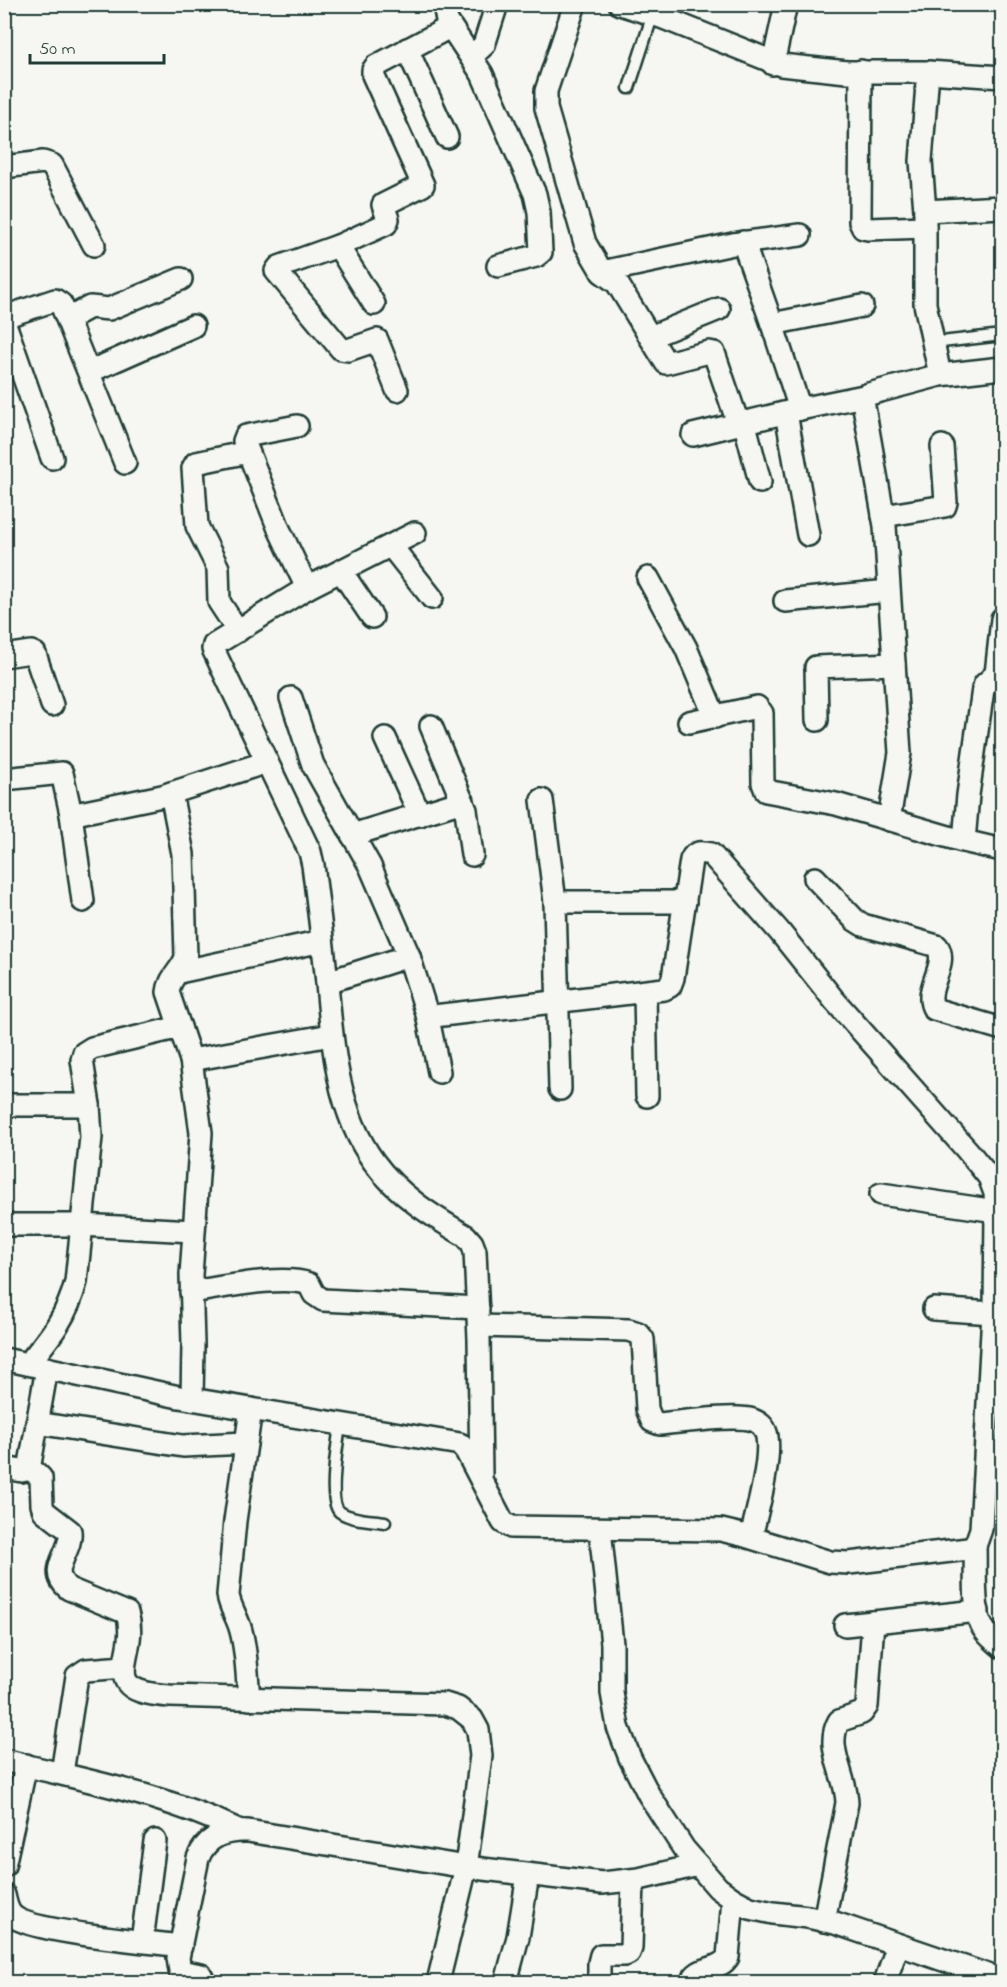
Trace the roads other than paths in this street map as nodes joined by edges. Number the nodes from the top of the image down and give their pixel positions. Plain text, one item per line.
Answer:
1 (444, 4) edge
2 (497, 4) edge
3 (575, 4) edge
4 (620, 4) edge
5 (786, 4) edge
6 (653, 14) junction
7 (450, 27) junction
8 (407, 50) junction
9 (471, 57) junction
10 (773, 64) junction
11 (861, 71) junction
12 (928, 72) junction
13 (1002, 77) edge
14 (629, 88) dead end
15 (447, 137) dead end
16 (4, 167) edge
17 (1002, 207) edge
18 (925, 219) junction
19 (800, 235) dead end
20 (743, 242) junction
21 (94, 245) dead end
22 (338, 246) junction
23 (498, 266) dead end
24 (602, 272) junction
25 (181, 279) dead end
26 (374, 303) dead end
27 (862, 306) dead end
28 (719, 309) dead end
29 (4, 319) edge
30 (68, 319) junction
31 (772, 324) junction
32 (193, 326) dead end
33 (1002, 335) edge
34 (650, 337) junction
35 (933, 343) junction
36 (1002, 368) edge
37 (88, 372) junction
38 (940, 375) junction
39 (397, 390) dead end
40 (864, 396) junction
41 (793, 411) junction
42 (741, 422) junction
43 (297, 426) dead end
44 (693, 435) dead end
45 (942, 446) dead end
46 (248, 452) junction
47 (52, 458) dead end
48 (125, 463) dead end
49 (760, 482) dead end
50 (884, 516) junction
51 (416, 533) dead end
52 (808, 535) dead end
53 (391, 546) junction
54 (341, 571) junction
55 (648, 578) dead end
56 (307, 588) junction
57 (889, 591) junction
58 (432, 598) dead end
59 (785, 601) dead end
60 (372, 617) dead end
61 (1002, 619) edge
62 (238, 631) junction
63 (4, 656) edge
64 (1000, 660) edge
65 (894, 664) junction
66 (291, 698) dead end
67 (52, 705) dead end
68 (715, 717) junction
69 (817, 720) dead end
70 (689, 723) dead end
71 (431, 726) dead end
72 (385, 738) dead end
73 (267, 762) junction
74 (4, 779) edge
75 (171, 793) junction
76 (542, 800) dead end
77 (463, 801) junction
78 (71, 814) junction
79 (420, 815) junction
80 (889, 820) junction
81 (352, 836) junction
82 (964, 842) junction
83 (1002, 850) edge
84 (472, 855) dead end
85 (815, 878) dead end
86 (83, 901) dead end
87 (555, 902) junction
88 (685, 902) junction
89 (322, 941) junction
90 (409, 956) junction
91 (179, 972) junction
92 (327, 982) junction
93 (645, 992) junction
94 (558, 1002) junction
95 (427, 1014) junction
96 (180, 1027) junction
97 (1002, 1029) edge
98 (331, 1035) junction
99 (191, 1060) junction
100 (439, 1072) dead end
101 (560, 1089) dead end
102 (647, 1096) dead end
103 (4, 1105) edge
104 (89, 1105) junction
105 (881, 1194) dead end
106 (996, 1211) junction
107 (4, 1225) edge
108 (81, 1225) junction
109 (193, 1231) junction
110 (191, 1292) junction
111 (997, 1308) edge
112 (934, 1309) dead end
113 (478, 1317) junction
114 (4, 1359) edge
115 (38, 1366) junction
116 (192, 1399) junction
117 (251, 1409) junction
118 (37, 1423) junction
119 (340, 1425) junction
120 (994, 1441) edge
121 (246, 1443) junction
122 (4, 1468) edge
123 (27, 1469) junction
124 (481, 1480) junction
125 (385, 1522) dead end
126 (600, 1529) junction
127 (751, 1538) junction
128 (975, 1546) junction
129 (978, 1611) junction
130 (873, 1622) junction
131 (845, 1624) dead end
132 (1002, 1647) edge
133 (124, 1667) junction
134 (249, 1699) junction
135 (4, 1760) edge
136 (26, 1765) junction
137 (62, 1773) junction
138 (238, 1830) junction
139 (155, 1841) dead end
140 (698, 1865) junction
141 (4, 1866) edge
142 (466, 1867) junction
143 (528, 1875) junction
144 (633, 1880) junction
145 (4, 1895) edge
146 (733, 1899) junction
147 (824, 1921) junction
148 (142, 1941) junction
149 (898, 1945) junction
150 (181, 1946) junction
151 (1002, 1981) edge
152 (204, 1983) edge
153 (438, 1983) edge
154 (506, 1983) edge
155 (599, 1983) edge
156 (692, 1983) edge
157 (885, 1983) edge

1 - 7 street
2 - 9 street
3 - 24 street
4 - 6 street
5 - 10 street
6 - 10 street
6 - 14 lane
7 - 8 street
7 - 9 street
8 - 15 street
8 - 22 street
9 - 23 street
10 - 11 street
11 - 12 street
11 - 18 street
12 - 13 street
12 - 18 street
16 - 21 street
17 - 18 street
18 - 35 street
19 - 20 street
20 - 24 street
20 - 31 street
22 - 26 street
22 - 39 street
24 - 34 street
25 - 30 street
27 - 31 street
28 - 34 street
29 - 30 street
29 - 47 street
30 - 37 street
31 - 41 street
32 - 37 street
33 - 35 lane
34 - 42 street
35 - 38 street
36 - 38 street
37 - 48 street
38 - 40 street
40 - 41 street
40 - 50 street
41 - 42 street
41 - 52 street
42 - 44 street
42 - 49 street
43 - 46 street
45 - 50 street
46 - 56 street
46 - 62 street
50 - 57 street
51 - 53 street
53 - 54 street
53 - 58 street
54 - 56 street
54 - 60 street
55 - 68 street
56 - 62 street
57 - 59 street
57 - 65 street
61 - 64 street
62 - 73 street
63 - 67 street
64 - 82 street
65 - 69 street
65 - 80 street
66 - 81 street
68 - 70 street
68 - 80 street
71 - 77 street
72 - 79 street
73 - 75 street
73 - 89 street
74 - 78 street
75 - 78 street
75 - 91 street
76 - 87 street
77 - 79 street
77 - 84 street
78 - 86 street
79 - 81 street
80 - 82 street
81 - 90 street
82 - 83 street
85 - 97 street
87 - 88 street
87 - 94 street
88 - 93 street
88 - 106 street
89 - 91 street
89 - 92 street
90 - 92 street
90 - 95 street
91 - 96 street
92 - 98 street
93 - 94 street
93 - 102 street
94 - 95 street
94 - 101 street
95 - 100 street
96 - 99 street
96 - 104 street
98 - 99 street
98 - 113 street
99 - 109 street
103 - 104 street
104 - 108 street
105 - 106 street
106 - 111 street
107 - 108 street
108 - 109 street
108 - 115 street
109 - 110 street
110 - 113 street
110 - 116 street
111 - 112 street
111 - 120 street
113 - 124 street
113 - 127 street
114 - 115 street
115 - 116 street
115 - 118 street
116 - 117 street
117 - 119 street
117 - 121 street
118 - 121 street
118 - 123 street
119 - 124 street
119 - 125 lane
120 - 128 street
121 - 134 street
122 - 123 street
123 - 133 street
124 - 126 street
126 - 127 street
126 - 140 street
127 - 128 street
128 - 129 street
129 - 130 street
129 - 132 street
130 - 131 street
130 - 147 street
133 - 134 street
133 - 137 street
134 - 142 street
135 - 136 street
136 - 137 street
136 - 141 street
137 - 138 street
138 - 142 street
138 - 150 street
139 - 148 street
140 - 144 street
140 - 146 street
142 - 143 street
142 - 153 street
143 - 144 street
143 - 154 street
144 - 155 street
145 - 148 street
146 - 147 street
146 - 156 street
147 - 149 street
148 - 150 street
149 - 151 street
149 - 157 street
150 - 152 street

